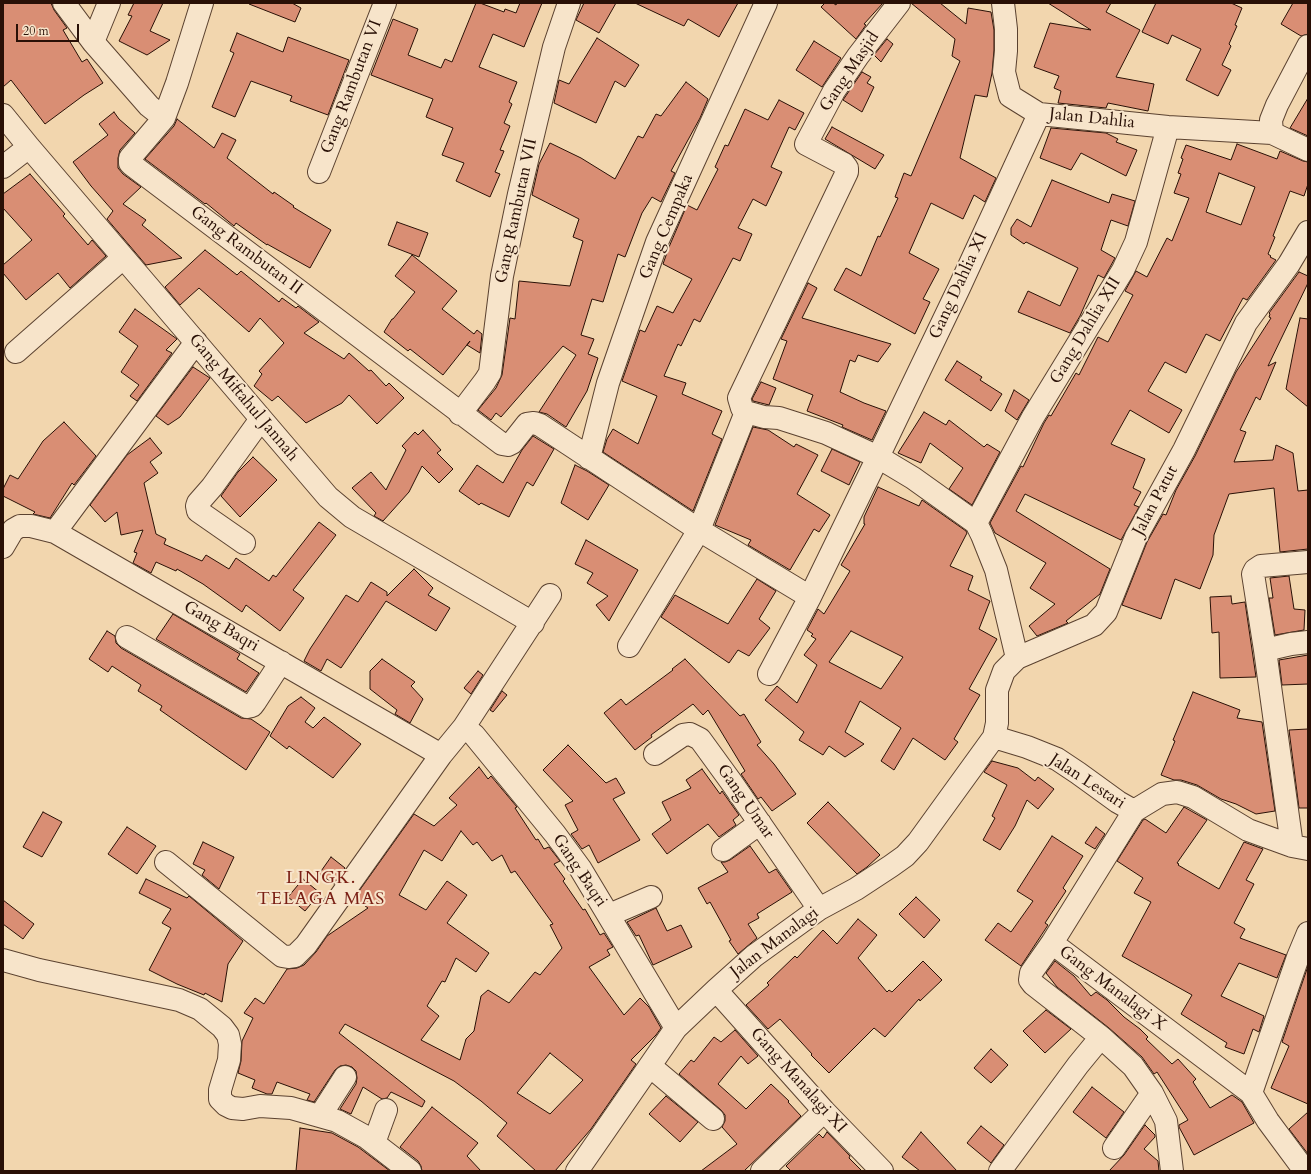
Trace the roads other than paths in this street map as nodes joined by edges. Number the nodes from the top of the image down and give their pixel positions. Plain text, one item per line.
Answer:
1 (64, 3) edge
2 (109, 3) edge
3 (202, 3) edge
4 (385, 3) edge
5 (569, 3) edge
6 (766, 3) edge
7 (899, 3) edge
8 (1003, 3) edge
9 (93, 42) junction
10 (1306, 54) edge
11 (1039, 114) junction
12 (3, 115) edge
13 (164, 118) junction
14 (1168, 127) junction
15 (1272, 133) junction
16 (29, 147) junction
17 (1308, 150) edge
18 (3, 167) edge
19 (319, 172) dead end
20 (1308, 232) edge
21 (123, 258) junction
22 (196, 342) junction
23 (16, 352) dead end
24 (746, 412) junction
25 (460, 414) junction
26 (261, 419) junction
27 (878, 457) junction
28 (589, 458) junction
29 (976, 523) junction
30 (698, 530) junction
31 (55, 532) junction
32 (244, 543) dead end
33 (3, 547) edge
34 (1308, 562) edge
35 (550, 595) dead end
36 (810, 597) junction
37 (533, 623) junction
38 (128, 637) dead end
39 (1308, 642) edge
40 (629, 646) dead end
41 (1265, 650) junction
42 (1017, 658) junction
43 (281, 662) junction
44 (769, 674) dead end
45 (464, 727) junction
46 (994, 737) junction
47 (655, 754) dead end
48 (441, 755) junction
49 (1134, 811) junction
50 (760, 823) junction
51 (1300, 847) edge
52 (723, 850) dead end
53 (166, 862) dead end
54 (651, 897) dead end
55 (819, 909) junction
56 (608, 915) junction
57 (1308, 933) edge
58 (1052, 943) junction
59 (3, 960) edge
60 (716, 990) junction
61 (676, 1028) junction
62 (1101, 1037) junction
63 (650, 1066) junction
64 (345, 1077) dead end
65 (1152, 1093) junction
66 (1251, 1093) junction
67 (386, 1110) dead end
68 (824, 1111) junction
69 (320, 1116) junction
70 (713, 1119) dead end
71 (374, 1143) junction
72 (1114, 1148) dead end
73 (410, 1171) edge
74 (577, 1171) edge
75 (762, 1171) edge
76 (882, 1171) edge
77 (1000, 1171) edge
78 (1172, 1171) edge
79 (1305, 1171) edge

1 - 9 street
2 - 9 street
3 - 13 street
4 - 19 street, Gang Rambutan VI
5 - 25 street, Gang Rambutan VII
6 - 28 street, Gang Cempaka
7 - 24 street, Gang Masjid
8 - 11 street, Jalan Dahlia
9 - 13 street
10 - 15 street
11 - 14 street, Jalan Dahlia
11 - 27 street, Gang Dahlia XI
12 - 16 street, Gang Miftahul Jannah
13 - 25 street, Gang Rambutan II
14 - 15 street, Jalan Dahlia
14 - 29 street, Gang Dahlia XII
15 - 17 street
16 - 18 street
16 - 21 street, Gang Miftahul Jannah
20 - 42 street, Jalan Patut
21 - 22 street, Gang Miftahul Jannah
21 - 23 street
22 - 26 street, Gang Miftahul Jannah
22 - 31 street
24 - 27 street
24 - 30 street
25 - 28 street, Gang Rambutan II
26 - 32 street
26 - 37 street, Gang Miftahul Jannah
27 - 29 street
27 - 36 street, Gang Dahlia XI
28 - 30 street
29 - 42 street
30 - 36 street
30 - 40 street
31 - 33 street, Gang Baqri
31 - 43 street, Gang Baqri
34 - 41 street
35 - 37 street
36 - 44 street, Gang Dahlia XI
37 - 45 street
38 - 43 street
39 - 41 street
41 - 51 street
42 - 46 street, Jalan Patut
43 - 48 street, Gang Baqri
45 - 48 street
45 - 56 street, Gang Baqri
46 - 49 street, Jalan Lestari
46 - 55 street, Jalan Manalagi
47 - 50 street, Gang Umar
48 - 53 street
49 - 51 street, Jalan Lestari
49 - 58 street, Gang Manalagi X
50 - 52 street
50 - 55 street, Gang Umar
54 - 56 street
55 - 60 street, Jalan Manalagi
56 - 61 street, Gang Baqri
57 - 66 street
58 - 62 street
58 - 66 street, Gang Manalagi X
59 - 69 street
60 - 61 street, Jalan Manalagi
60 - 68 street, Gang Manalagi XI
61 - 63 street, Jalan Manalagi
62 - 65 street
62 - 77 street
63 - 70 street
63 - 74 street, Jalan Manalagi
64 - 69 street
65 - 72 street
65 - 78 street
66 - 79 street, Gang Manalagi X
67 - 71 street
68 - 75 street
68 - 76 street, Gang Manalagi XI
69 - 71 street
71 - 73 street

